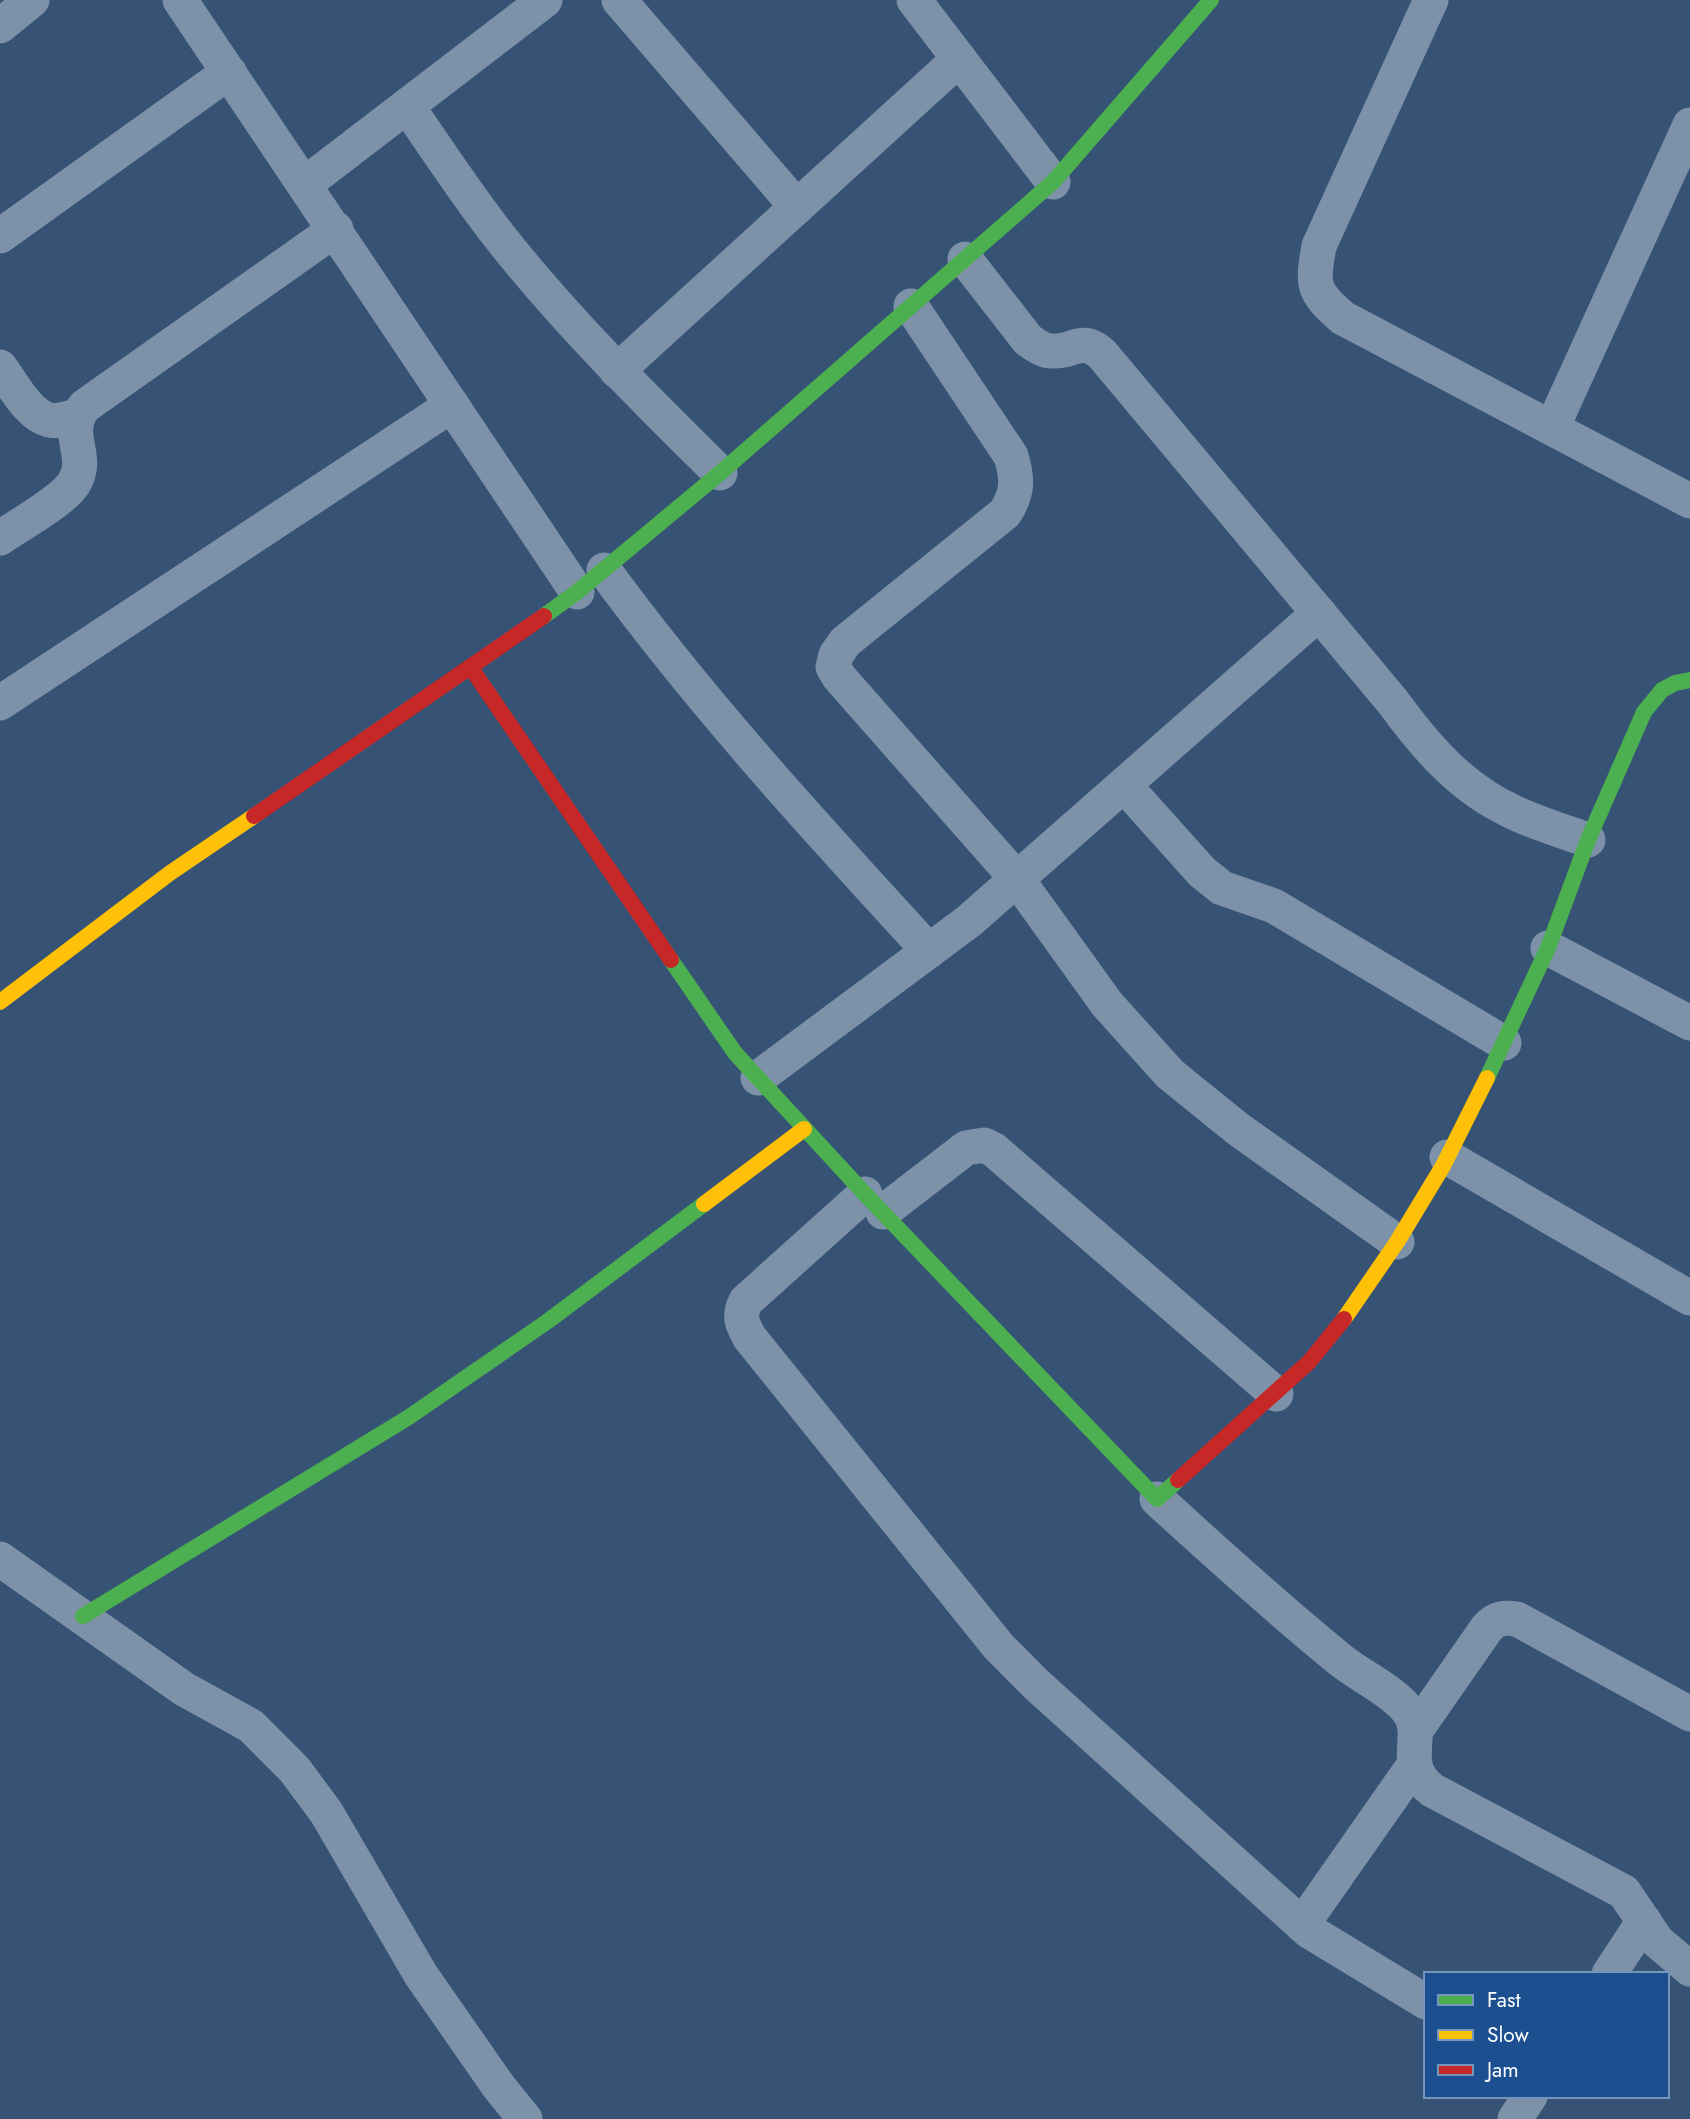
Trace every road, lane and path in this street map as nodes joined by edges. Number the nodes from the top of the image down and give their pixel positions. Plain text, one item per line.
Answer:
1 (32, 0) edge
2 (180, 0) edge
3 (545, 0) edge
4 (619, 0) edge
5 (914, 0) edge
6 (1211, 0) edge
7 (1431, 0) edge
8 (0, 26) edge
9 (959, 59) junction
10 (229, 72) junction
11 (407, 106) junction
12 (1690, 125) edge
13 (1053, 182) junction
14 (1678, 183) edge
15 (305, 184) junction
16 (797, 207) junction
17 (336, 229) junction
18 (0, 236) edge
19 (965, 260) junction
20 (911, 306) junction
21 (0, 367) edge
22 (617, 371) junction
23 (452, 405) junction
24 (77, 415) junction
25 (1552, 428) junction
26 (720, 473) junction
27 (1690, 500) edge
28 (0, 538) edge
29 (604, 570) junction
30 (577, 592) junction
31 (1319, 613) junction
32 (471, 668) junction
33 (1690, 680) edge
34 (0, 703) edge
35 (1124, 785) junction
36 (1588, 840) junction
37 (1017, 880) junction
38 (1548, 948) junction
39 (929, 951) junction
40 (0, 1002) edge
41 (1690, 1023) edge
42 (1504, 1043) junction
43 (758, 1078) junction
44 (804, 1129) junction
45 (1447, 1157) junction
46 (874, 1203) junction
47 (1397, 1242) junction
48 (1690, 1298) edge
49 (1276, 1394) junction
50 (1157, 1499) junction
51 (0, 1559) edge
52 (83, 1616) junction
53 (1690, 1714) edge
54 (1416, 1730) junction
55 (1414, 1765) junction
56 (1644, 1921) junction
57 (1302, 1925) junction
58 (1690, 1969) edge
59 (1610, 1972) edge
60 (1424, 2001) edge
61 (1529, 2098) edge
62 (525, 2119) edge
63 (1515, 2119) edge

1 - 8 street
2 - 10 street
3 - 11 street
4 - 16 street
5 - 9 street
6 - 13 street
7 - 25 street
9 - 13 street
9 - 16 street
10 - 15 street
10 - 18 street
11 - 15 street
11 - 22 street
12 - 14 street
13 - 19 street
14 - 25 street
15 - 17 street
16 - 22 street
17 - 23 street
17 - 24 street
19 - 20 street
19 - 31 street
20 - 26 street
20 - 37 street
21 - 24 street
22 - 26 street
23 - 30 street
23 - 34 street
24 - 28 street
25 - 27 street
26 - 29 street
29 - 30 street
29 - 39 street
30 - 32 street
31 - 35 street
31 - 36 street
32 - 40 street
32 - 43 street
33 - 36 street
35 - 37 street
35 - 42 street
36 - 38 street
37 - 39 street
37 - 47 street
38 - 41 street
38 - 42 street
39 - 43 street
42 - 45 street
43 - 44 street
44 - 46 street
44 - 52 street
45 - 47 street
45 - 48 street
46 - 49 street
46 - 50 street
46 - 57 street
47 - 49 street
49 - 50 street
50 - 54 street
51 - 52 street
52 - 62 street
53 - 54 street
54 - 55 street
55 - 56 street
55 - 57 street
56 - 58 street
56 - 59 street
57 - 60 street
61 - 63 street

